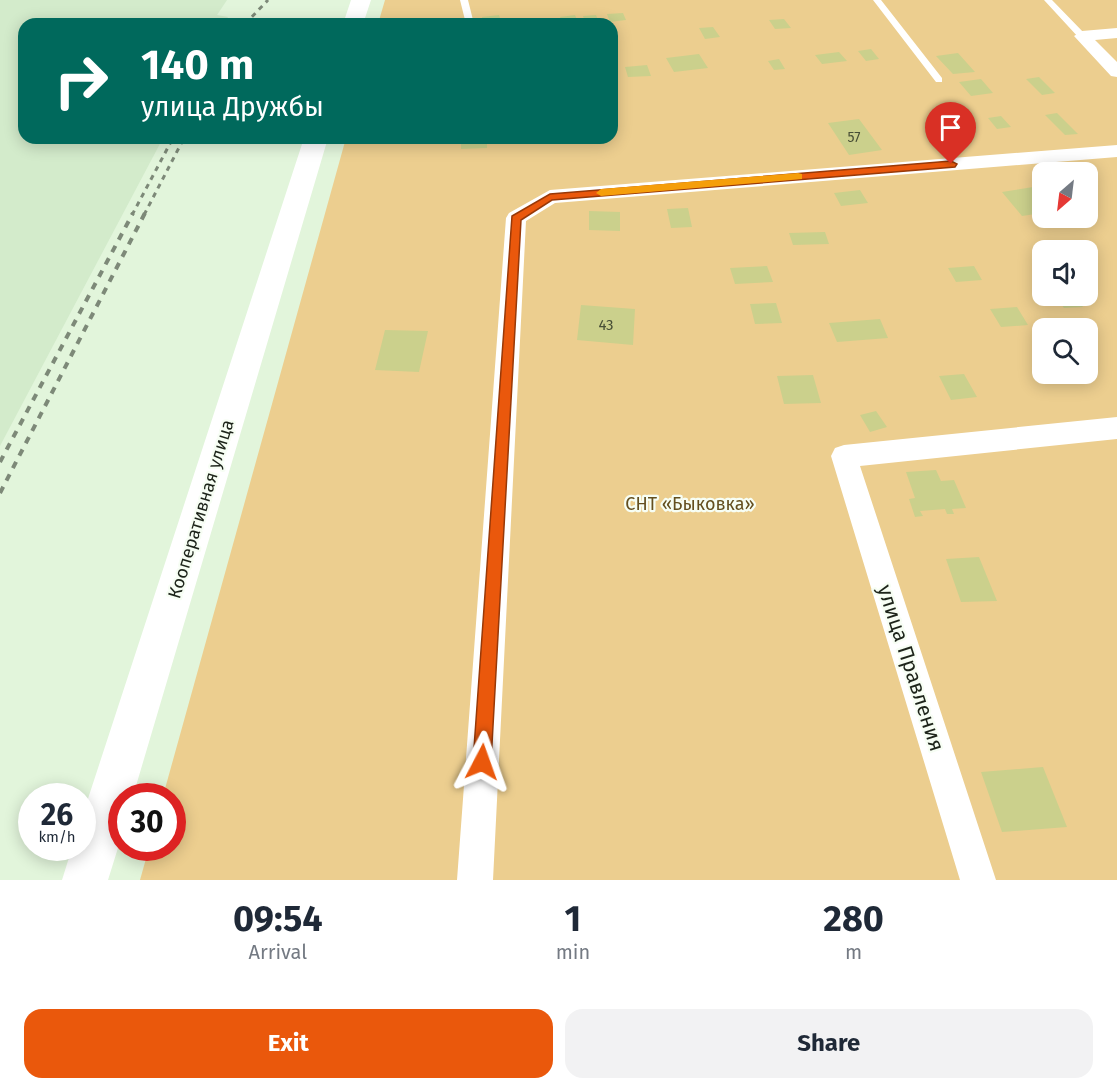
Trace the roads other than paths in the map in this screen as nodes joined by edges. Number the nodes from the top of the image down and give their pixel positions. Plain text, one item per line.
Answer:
1 (361, 0) edge
2 (464, 0) edge
3 (877, 0) edge
4 (1048, 0) edge
5 (355, 18) edge
6 (468, 18) edge
7 (1117, 33) edge
8 (1082, 36) junction
9 (1117, 72) edge
10 (939, 81) dead end
11 (314, 144) edge
12 (1117, 151) edge
13 (1117, 428) edge
14 (85, 880) edge
15 (475, 880) edge
16 (978, 880) edge

1 - 5 main road
2 - 6 lane
3 - 10 lane
4 - 8 lane
7 - 8 street
8 - 9 street
11 - 14 main road, Кооперативная улица
12 - 15 street
13 - 16 street, улица Правления

